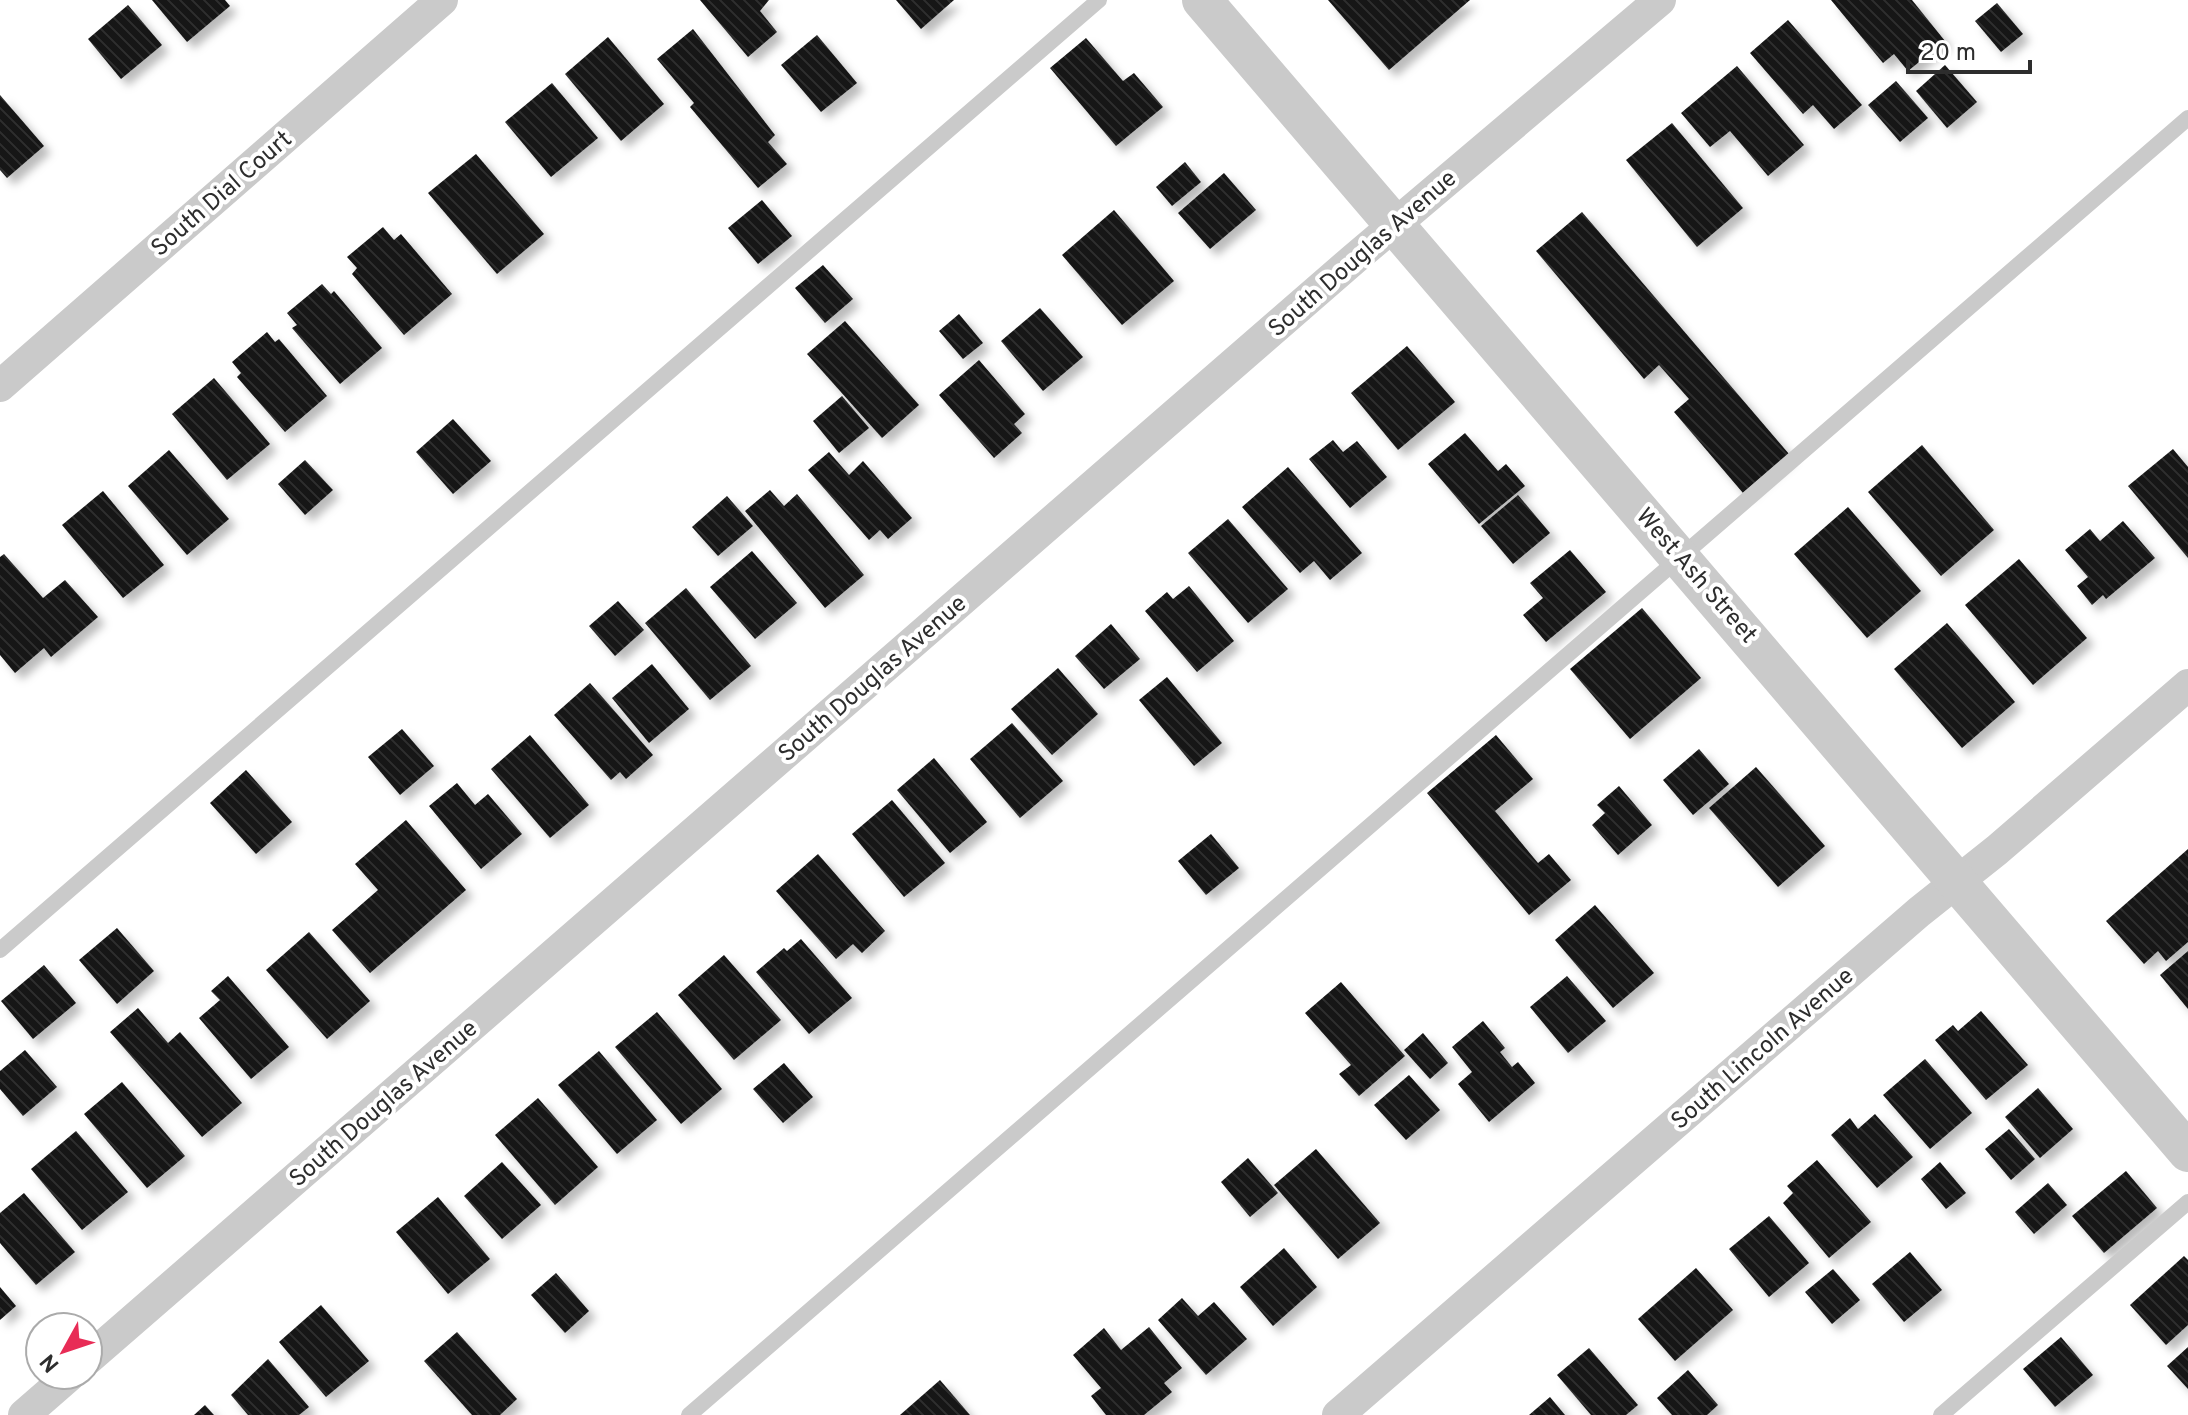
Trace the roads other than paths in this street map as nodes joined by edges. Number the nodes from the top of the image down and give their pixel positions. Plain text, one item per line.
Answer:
1 (442, 0) edge
2 (1099, 0) edge
3 (1202, 0) edge
4 (1660, 0) edge
5 (2188, 118) edge
6 (1394, 225) junction
7 (0, 386) edge
8 (1681, 556) junction
9 (2188, 685) edge
10 (1956, 880) junction
11 (0, 950) edge
12 (2188, 1152) edge
13 (2188, 1202) edge
14 (104, 1345) edge
15 (52, 1391) edge
16 (24, 1415) edge
17 (689, 1415) edge
18 (1338, 1415) edge
19 (1941, 1415) edge

1 - 7 street, South Dial Court
2 - 11 lane
3 - 6 street, West Ash Street
4 - 6 street, South Douglas Avenue
5 - 8 lane
6 - 8 street, West Ash Street
6 - 14 street, South Douglas Avenue
8 - 10 street, West Ash Street
8 - 17 lane
9 - 10 street, South Lincoln Avenue
10 - 12 street, West Ash Street
10 - 18 street, South Lincoln Avenue
13 - 19 lane
15 - 16 street

